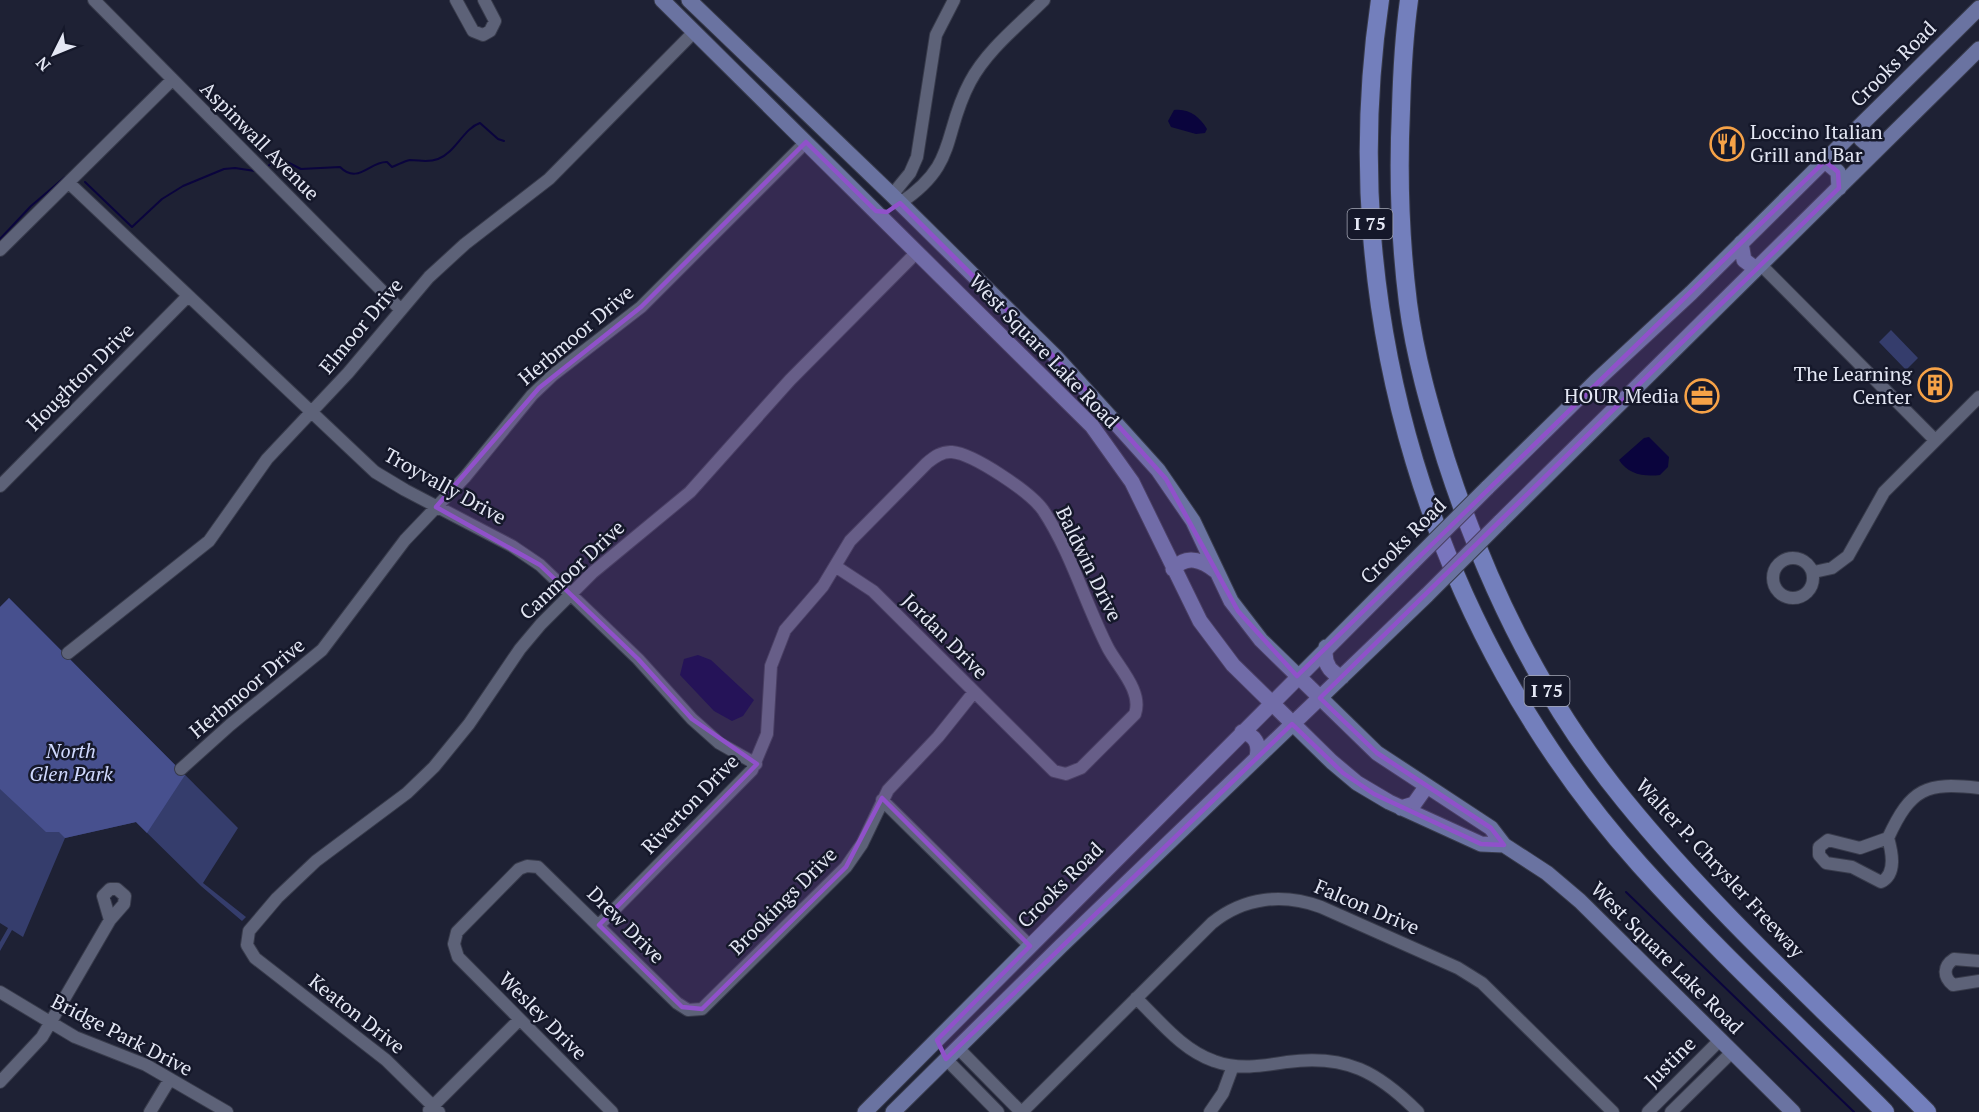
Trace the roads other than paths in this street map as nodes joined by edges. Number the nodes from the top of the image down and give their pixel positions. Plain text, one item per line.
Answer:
1 (94, 0) edge
2 (456, 0) edge
3 (484, 0) edge
4 (689, 0) edge
5 (954, 0) edge
6 (1044, 0) edge
7 (1380, 0) edge
8 (1410, 0) edge
9 (667, 2) edge
10 (1979, 8) edge
11 (694, 32) junction
12 (1979, 49) edge
13 (172, 80) junction
14 (1861, 125) junction
15 (806, 142) junction
16 (1875, 152) junction
17 (1825, 161) junction
18 (69, 183) junction
19 (1839, 188) junction
20 (896, 199) junction
21 (876, 211) junction
22 (1741, 243) junction
23 (0, 250) edge
24 (917, 252) junction
25 (1758, 267) junction
26 (1691, 292) junction
27 (188, 296) junction
28 (400, 309) junction
29 (1707, 318) junction
30 (1017, 319) junction
31 (996, 331) junction
32 (1979, 397) edge
33 (312, 410) junction
34 (1935, 440) junction
35 (1147, 458) junction
36 (1122, 467) junction
37 (0, 486) edge
38 (436, 507) junction
39 (835, 566) junction
40 (1173, 569) junction
41 (1216, 571) junction
42 (1814, 572) dead end
43 (571, 593) junction
44 (1326, 647) junction
45 (68, 653) dead end
46 (1297, 676) junction
47 (1342, 677) junction
48 (974, 692) junction
49 (1320, 698) junction
50 (1271, 702) junction
51 (1137, 704) joint
52 (1292, 724) junction
53 (1242, 732) junction
54 (1257, 757) junction
55 (756, 764) junction
56 (181, 770) dead end
57 (1426, 787) junction
58 (1979, 788) edge
59 (882, 800) junction
60 (1401, 808) junction
61 (1888, 838) junction
62 (1136, 839) junction
63 (1504, 845) junction
64 (1152, 862) junction
65 (110, 920) dead end
66 (599, 925) junction
67 (454, 944) joint
68 (1031, 944) junction
69 (249, 950) joint
70 (1979, 962) edge
71 (1044, 964) junction
72 (1979, 981) edge
73 (0, 992) edge
74 (1136, 998) junction
75 (694, 1011) joint
76 (519, 1020) junction
77 (51, 1022) junction
78 (937, 1040) junction
79 (1720, 1040) junction
80 (958, 1048) junction
81 (1732, 1052) junction
82 (946, 1059) junction
83 (1233, 1066) junction
84 (170, 1079) junction
85 (0, 1082) edge
86 (1409, 1109) edge
87 (433, 1110) edge
88 (150, 1112) edge
89 (226, 1112) edge
90 (612, 1112) edge
91 (865, 1112) edge
92 (894, 1112) edge
93 (998, 1112) edge
94 (1021, 1112) edge
95 (1210, 1112) edge
96 (1613, 1112) edge
97 (1648, 1112) edge
98 (1671, 1112) edge
99 (1793, 1112) edge
100 (1885, 1112) edge
101 (1927, 1112) edge

1 - 13 street, Aspinwall Avenue
2 - 3 street
4 - 20 main road, West Square Lake Road
5 - 20 street
6 - 20 street
7 - 100 highway, I 75
8 - 101 highway, Walter P. Chrysler Freeway / I 75
9 - 11 main road, West Square Lake Road
10 - 14 main road, Crooks Road
11 - 15 main road, West Square Lake Road
11 - 28 street, Elmoor Drive
12 - 16 main road
13 - 18 street
13 - 28 street, Aspinwall Avenue
14 - 16 main road
14 - 17 main road, Crooks Road
15 - 21 main road, West Square Lake Road
15 - 38 street, Herbmoor Drive
16 - 19 main road
17 - 19 main road
17 - 22 main road, Crooks Road
18 - 23 street
18 - 27 street, Troyvally Drive
19 - 25 main road
20 - 21 main road
20 - 30 main road, West Square Lake Road
21 - 24 main road, West Square Lake Road
22 - 25 main road
22 - 26 main road, Crooks Road
24 - 31 main road, West Square Lake Road
24 - 43 street, Canmoor Drive
25 - 29 main road
25 - 34 street
26 - 29 main road
26 - 44 main road, Crooks Road, bridge
27 - 33 street, Troyvally Drive
27 - 37 street, Houghton Drive
28 - 33 street, Elmoor Drive
29 - 47 main road, bridge
30 - 31 main road
30 - 35 main road, West Square Lake Road
31 - 36 main road, West Square Lake Road
32 - 34 street
33 - 38 street, Troyvally Drive
33 - 45 street, Elmoor Drive
34 - 42 street
35 - 36 main road
35 - 41 main road, West Square Lake Road
36 - 40 main road, West Square Lake Road
38 - 43 street, Troyvally Drive
38 - 56 street, Herbmoor Drive
39 - 48 street, Jordan Drive
39 - 51 street, Baldwin Drive
39 - 55 street, Riverton Drive
40 - 41 main road
40 - 50 main road, West Square Lake Road
41 - 46 main road, West Square Lake Road
43 - 55 street, Troyvally Drive
43 - 69 street, Canmoor Drive
44 - 46 main road, Crooks Road
44 - 47 main road
46 - 49 main road, West Square Lake Road
46 - 50 main road, Crooks Road
47 - 49 main road
48 - 51 street, Jordan Drive
48 - 59 street, Brookings Drive
49 - 52 main road
49 - 57 main road, West Square Lake Road
50 - 52 main road, West Square Lake Road
50 - 53 main road, Crooks Road
52 - 54 main road
52 - 60 main road, West Square Lake Road
53 - 54 main road
53 - 62 main road, Crooks Road
54 - 64 main road
55 - 66 street, Riverton Drive
57 - 60 main road
57 - 63 main road, West Square Lake Road
58 - 61 street
59 - 68 street
59 - 75 street, Brookings Drive
60 - 63 main road, West Square Lake Road
61 - 61 street
62 - 64 main road
62 - 68 main road, Crooks Road
63 - 79 main road, West Square Lake Road
64 - 71 main road
65 - 77 street
66 - 67 street, Drew Drive
66 - 75 street, Drew Drive
67 - 76 street, Wesley Drive
68 - 71 main road
68 - 78 main road, Crooks Road
69 - 87 street, Keaton Drive
70 - 72 street
71 - 80 main road
73 - 77 street, Bridge Park Drive
74 - 83 street
74 - 94 street, Falcon Drive
74 - 96 street, Falcon Drive
76 - 87 street
76 - 90 street, Wesley Drive
77 - 84 street, Bridge Park Drive
77 - 85 street
78 - 82 main road
78 - 91 main road, Crooks Road
79 - 81 main road, West Square Lake Road
79 - 97 street, Justine
80 - 82 main road
80 - 94 street
81 - 98 street, Justine
81 - 99 main road, West Square Lake Road
82 - 92 main road
82 - 93 street
83 - 86 street
83 - 95 street
84 - 88 street
84 - 89 street, Bridge Park Drive

